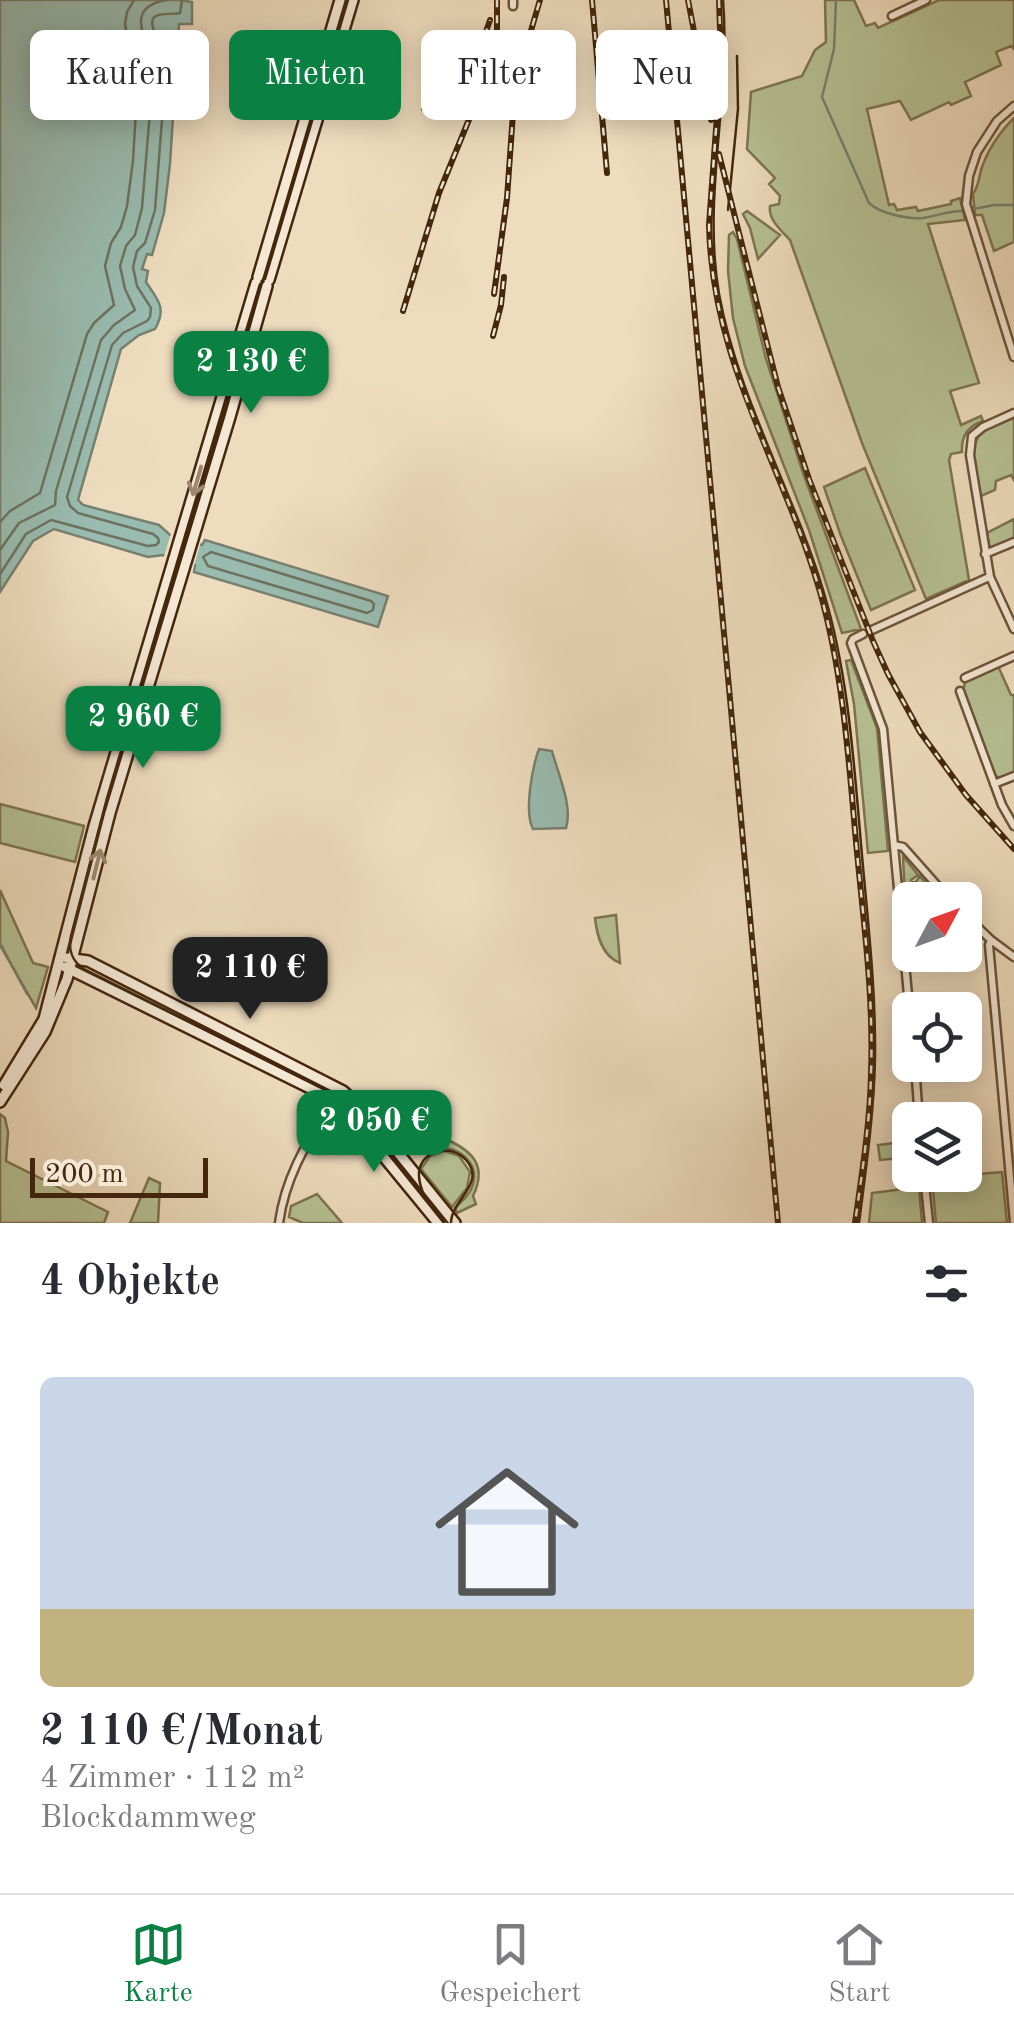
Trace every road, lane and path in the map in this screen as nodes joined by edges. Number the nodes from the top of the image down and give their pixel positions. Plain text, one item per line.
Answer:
1 (340, 0) edge
2 (353, 0) edge
3 (926, 0) edge
4 (892, 16) dead end
5 (1014, 106) edge
6 (1014, 357) edge
7 (1014, 412) edge
8 (189, 528) junction
9 (1014, 542) edge
10 (985, 554) junction
11 (176, 573) junction
12 (990, 577) junction
13 (1014, 629) edge
14 (872, 630) dead end
15 (863, 634) dead end
16 (1014, 656) edge
17 (966, 678) dead end
18 (960, 690) dead end
19 (1014, 776) edge
20 (994, 784) junction
21 (1014, 826) edge
22 (894, 846) junction
23 (934, 882) edge
24 (982, 931) edge
25 (991, 940) junction
26 (1014, 957) edge
27 (58, 961) junction
28 (71, 964) junction
29 (908, 992) edge
30 (46, 1021) junction
31 (343, 1091) junction
32 (0, 1092) edge
33 (0, 1102) edge
34 (335, 1102) junction
35 (925, 1192) edge
36 (1014, 1222) edge
37 (279, 1223) edge
38 (438, 1223) edge
39 (455, 1223) edge
40 (928, 1223) edge

1 -> 8 main road
2 - 8 main road
3 - 4 street
5 - 6 street
7 - 10 street
8 - 11 main road
9 - 10 street
10 - 12 street
11 - 27 main road
28 -> 11 main road
12 - 13 street
12 - 14 street
15 - 22 street
16 - 17 street
18 - 20 street
19 - 20 street
20 - 21 street
22 - 23 street
22 - 29 street
24 - 25 street
25 - 26 street
25 - 36 street
27 - 28 main road
27 - 30 main road
28 - 30 main road
28 - 31 main road
28 - 34 main road
30 - 32 main road
30 - 33 main road
31 - 34 main road
31 - 39 main road
34 - 37 street
34 - 38 main road
35 - 40 street

